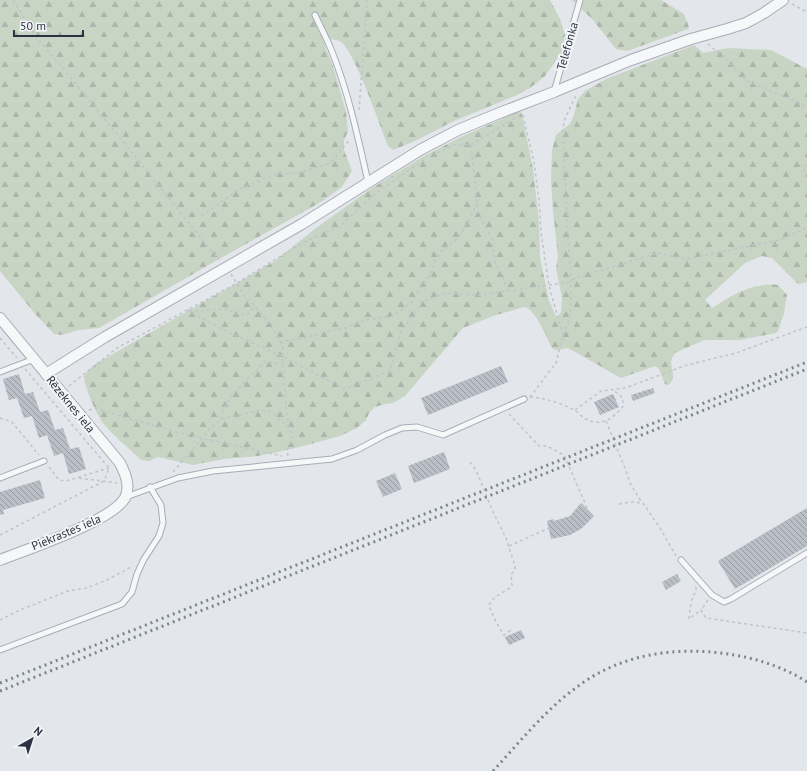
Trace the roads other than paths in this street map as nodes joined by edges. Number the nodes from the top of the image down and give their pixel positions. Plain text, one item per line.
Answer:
1 (580, 0) edge
2 (787, 2) edge
3 (315, 15) dead end
4 (554, 92) junction
5 (368, 182) junction
6 (0, 318) edge
7 (34, 359) junction
8 (0, 372) edge
9 (46, 374) junction
10 (524, 399) road end
11 (44, 461) dead end
12 (0, 478) edge
13 (150, 487) junction
14 (126, 497) junction
15 (807, 553) edge
16 (0, 560) edge
17 (681, 560) road end
18 (0, 650) edge

1 - 4 lane, Telefonka
2 - 4 street
3 - 5 lane
4 - 5 street
5 - 9 street
6 - 7 street, Rēzeknes iela
7 - 8 lane
7 - 9 street, Rēzeknes iela
9 - 14 street, Rēzeknes iela
10 - 13 lane
11 - 12 lane
13 - 14 lane
13 - 18 lane
14 - 16 street, Piekrastes iela
15 - 17 lane

